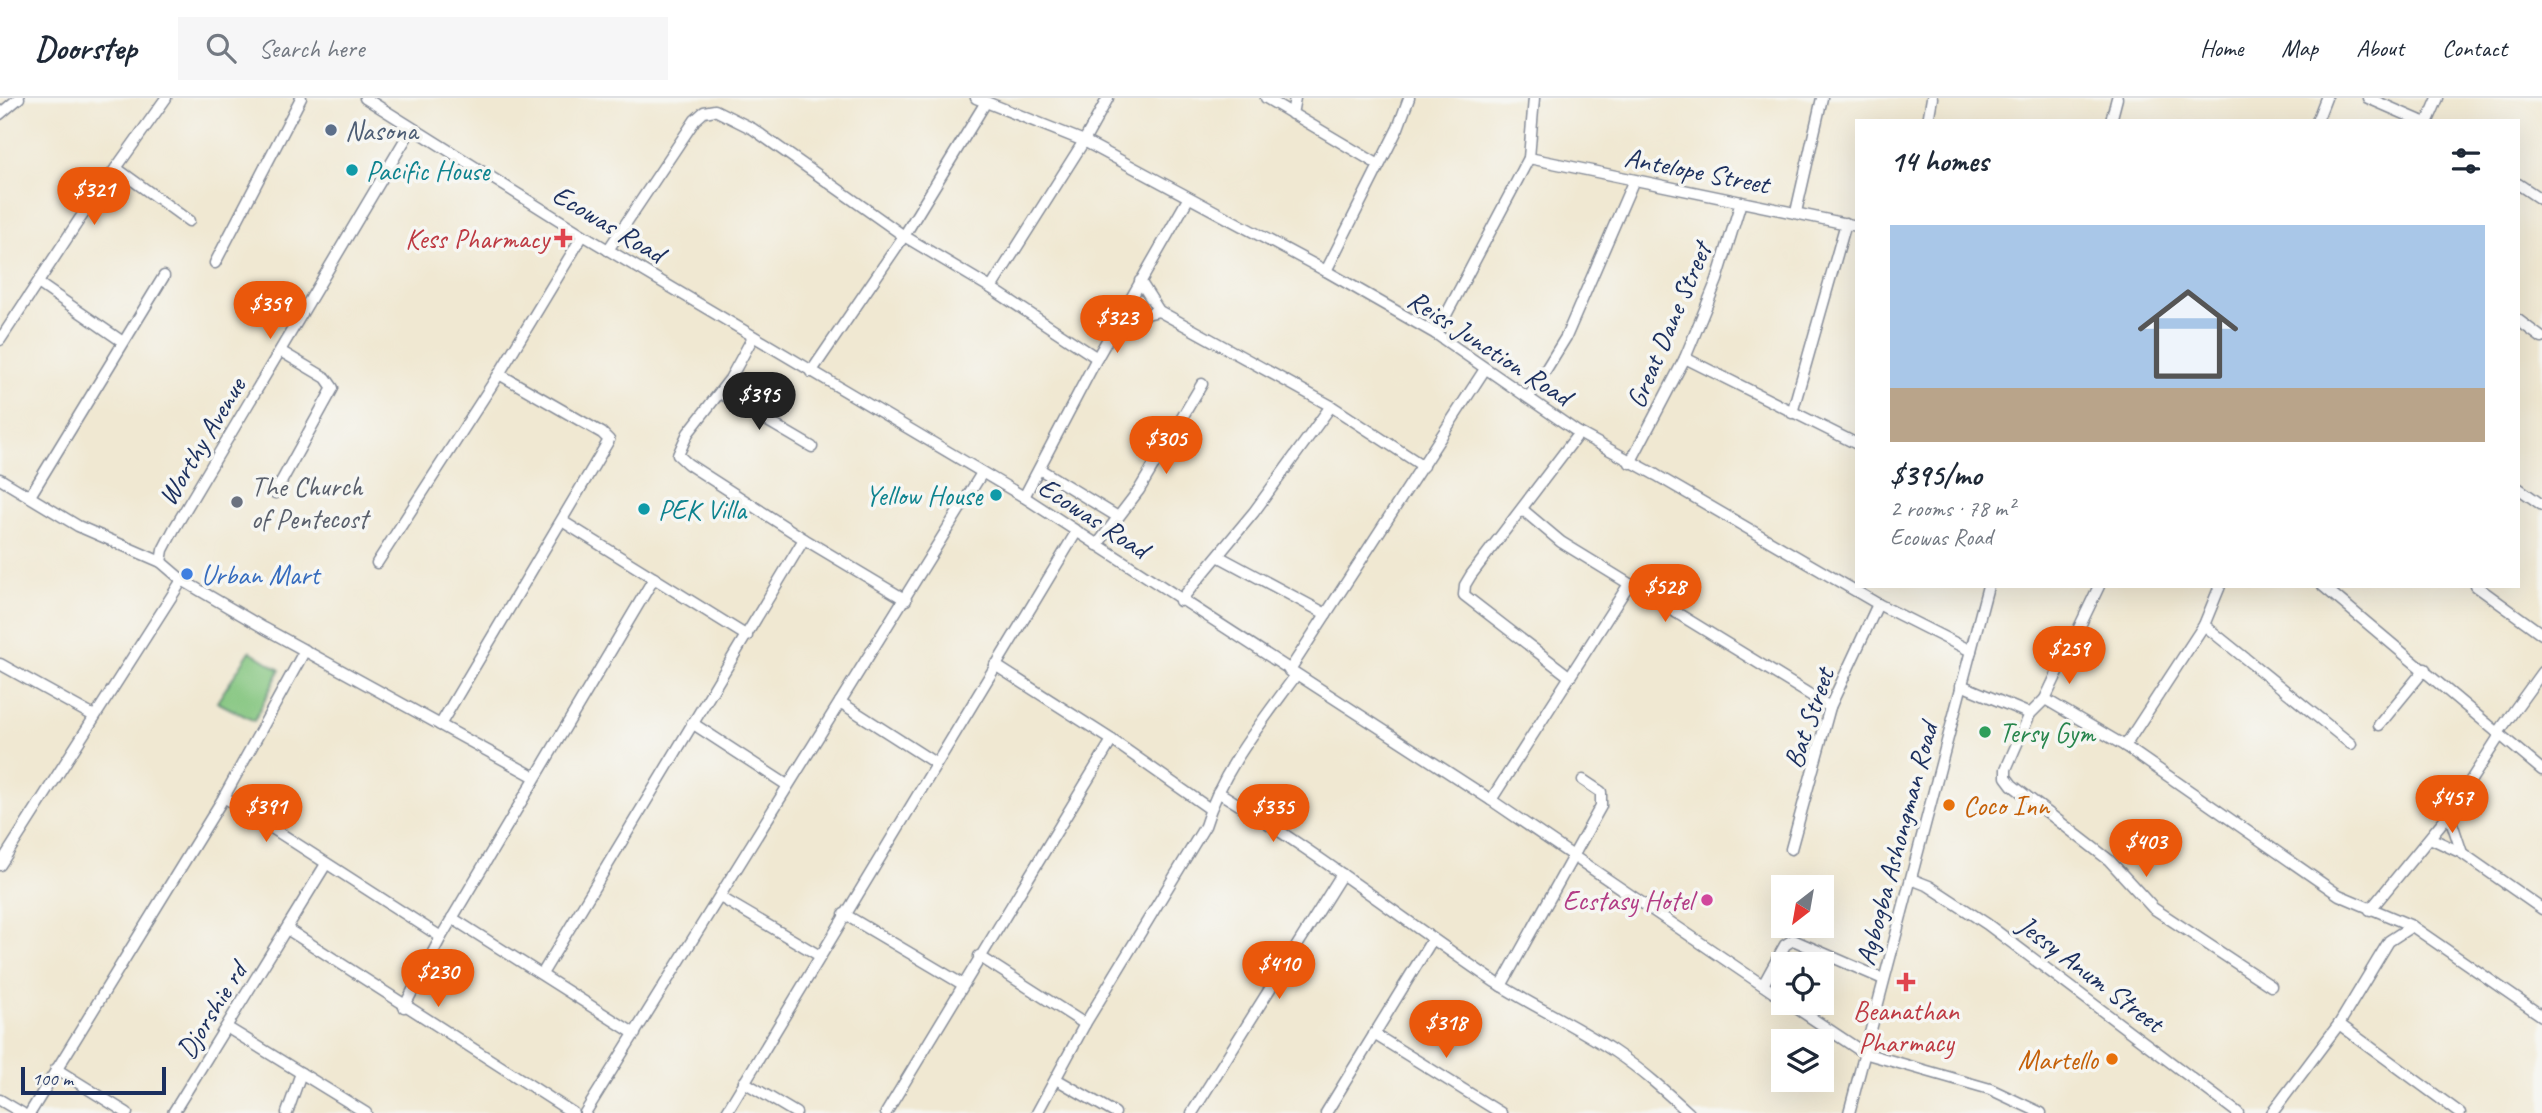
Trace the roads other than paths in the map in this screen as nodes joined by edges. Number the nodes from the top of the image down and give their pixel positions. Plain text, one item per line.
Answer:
1 (19, 98) edge
2 (166, 98) edge
3 (301, 98) edge
4 (365, 98) edge
5 (1108, 98) edge
6 (1266, 98) edge
7 (1295, 98) edge
8 (1409, 98) edge
9 (1534, 98) edge
10 (1822, 98) edge
11 (1932, 98) edge
12 (2117, 98) edge
13 (2326, 98) edge
14 (2368, 98) edge
15 (2438, 98) edge
16 (981, 100) edge
17 (0, 114) edge
18 (1292, 114) junction
19 (1928, 119) edge
20 (2112, 119) edge
21 (2317, 119) edge
22 (2416, 119) edge
23 (2429, 119) edge
24 (412, 128) junction
25 (1084, 141) junction
26 (1529, 158) junction
27 (1379, 166) junction
28 (116, 168) junction
29 (1633, 182) junction
30 (2520, 185) edge
31 (1188, 199) junction
32 (2542, 200) edge
33 (1741, 202) junction
34 (1796, 212) junction
35 (189, 221) dead end
36 (1851, 225) edge
37 (583, 236) junction
38 (904, 236) junction
39 (608, 250) junction
40 (215, 262) dead end
41 (1326, 271) junction
42 (164, 276) dead end
43 (1140, 281) junction
44 (38, 283) junction
45 (991, 288) junction
46 (1159, 311) junction
47 (1118, 321) junction
48 (2520, 322) edge
49 (1436, 334) junction
50 (753, 337) junction
51 (2542, 338) edge
52 (0, 341) edge
53 (123, 342) junction
54 (282, 352) junction
55 (1097, 358) junction
56 (1685, 358) junction
57 (1485, 369) junction
58 (811, 372) junction
59 (499, 374) junction
60 (1202, 384) dead end
61 (720, 393) junction
62 (1529, 397) junction
63 (1331, 406) junction
64 (1792, 413) junction
65 (1579, 433) junction
66 (1855, 443) edge
67 (812, 447) dead end
68 (1630, 463) junction
69 (1423, 466) junction
70 (1041, 470) junction
71 (982, 473) junction
72 (0, 479) edge
73 (2520, 489) edge
74 (275, 493) dead end
75 (30, 496) junction
76 (1024, 498) junction
77 (2542, 505) edge
78 (1523, 510) junction
79 (1118, 517) junction
80 (562, 521) junction
81 (1077, 531) junction
82 (804, 540) junction
83 (1097, 545) junction
84 (1218, 556) junction
85 (161, 562) junction
86 (377, 562) dead end
87 (654, 578) junction
88 (182, 580) junction
89 (1629, 583) junction
90 (1987, 588) edge
91 (2098, 588) edge
92 (2219, 588) edge
93 (2325, 588) edge
94 (2479, 588) edge
95 (906, 600) junction
96 (1180, 601) junction
97 (1878, 604) junction
98 (1326, 614) junction
99 (2204, 625) junction
100 (2542, 634) edge
101 (747, 636) junction
102 (305, 650) junction
103 (1971, 651) junction
104 (0, 664) edge
105 (995, 665) junction
106 (2425, 669) junction
107 (2542, 672) edge
108 (1292, 673) junction
109 (1570, 677) junction
110 (1961, 685) junction
111 (2045, 699) junction
112 (840, 702) junction
113 (1830, 707) junction
114 (2030, 714) junction
115 (94, 716) junction
116 (692, 723) junction
117 (440, 725) junction
118 (2379, 725) dead end
119 (2499, 734) junction
120 (1112, 740) junction
121 (2351, 744) dead end
122 (2125, 746) junction
123 (935, 763) junction
124 (2542, 770) edge
125 (535, 777) junction
126 (1583, 780) dead end
127 (788, 785) junction
128 (1218, 792) junction
129 (224, 797) junction
130 (1491, 800) junction
131 (1210, 809) junction
132 (2449, 814) junction
133 (2430, 838) junction
134 (1791, 849) dead end
135 (2462, 853) junction
136 (1574, 856) junction
137 (326, 864) junction
138 (0, 865) edge
139 (1342, 874) junction
140 (1911, 879) junction
141 (720, 897) junction
142 (2542, 909) edge
143 (2370, 910) junction
144 (844, 914) junction
145 (2387, 916) junction
146 (452, 918) junction
147 (2412, 926) junction
148 (287, 929) junction
149 (441, 937) junction
150 (1432, 940) junction
151 (2389, 941) junction
152 (820, 956) junction
153 (979, 956) junction
154 (542, 974) junction
155 (1883, 979) junction
156 (962, 984) junction
157 (1763, 985) junction
158 (1501, 986) junction
159 (2271, 986) dead end
160 (1771, 991) edge
161 (404, 1007) junction
162 (1808, 1015) edge
163 (2542, 1016) edge
164 (1085, 1024) junction
165 (2339, 1024) junction
166 (228, 1028) junction
167 (635, 1034) junction
168 (1374, 1034) junction
169 (1864, 1053) junction
170 (56, 1069) junction
171 (301, 1073) junction
172 (1056, 1079) junction
173 (744, 1082) junction
174 (0, 1100) edge
175 (22, 1113) edge
176 (30, 1113) edge
177 (127, 1113) edge
178 (173, 1113) edge
179 (287, 1113) edge
180 (366, 1113) edge
181 (573, 1113) edge
182 (585, 1113) edge
183 (726, 1113) edge
184 (796, 1113) edge
185 (886, 1113) edge
186 (1037, 1113) edge
187 (1115, 1113) edge
188 (1192, 1113) edge
189 (1326, 1113) edge
190 (1501, 1113) edge
191 (1689, 1113) edge
192 (1849, 1113) edge
193 (2040, 1113) edge
194 (2238, 1113) edge
195 (2272, 1113) edge
196 (2460, 1113) edge

1 - 17 street
2 - 28 street
3 - 40 street
4 - 24 street, Ecowas Road
5 - 25 street
6 - 18 street
7 - 18 street
8 - 27 street
9 - 26 street
10 - 34 street
11 - 19 street
12 - 20 street
13 - 21 street
14 - 22 street
15 - 23 street
16 - 25 street, Reiss Junction Road
16 - 38 street
18 - 27 street
24 - 37 street, Ecowas Road
24 - 54 street, Worthy Avenue
25 - 31 street, Reiss Junction Road
25 - 45 street
26 - 29 street, Antelope Street
26 - 49 street
27 - 41 street
28 - 35 street
28 - 44 street
29 - 33 street, Antelope Street
29 - 62 street
30 - 32 street
31 - 41 street, Reiss Junction Road
31 - 43 street
33 - 34 street, Antelope Street
33 - 56 street, Great Dane Street
34 - 36 street, Antelope Street
36 - 64 street
37 - 39 street, Ecowas Road
37 - 59 street
38 - 39 street
38 - 45 street
38 - 58 street
39 - 50 street, Ecowas Road
41 - 49 street, Reiss Junction Road
42 - 53 street
43 - 46 street
43 - 47 street
44 - 52 street
44 - 53 street
45 - 55 street
46 - 47 street
46 - 63 street
47 - 55 street
48 - 51 street
49 - 57 street, Reiss Junction Road
50 - 58 street, Ecowas Road
50 - 61 street
53 - 75 street
54 - 74 street
54 - 85 street, Worthy Avenue
55 - 70 street
56 - 64 street
56 - 68 street, Great Dane Street
57 - 62 street, Reiss Junction Road
57 - 69 street
58 - 71 street, Ecowas Road
59 - 80 street
59 - 86 street
60 - 79 street
61 - 67 street
61 - 82 street
62 - 65 street, Reiss Junction Road
63 - 69 street
63 - 84 street
64 - 66 street
65 - 68 street, Reiss Junction Road
65 - 78 street
68 - 97 street, Reiss Junction Road
69 - 98 street
70 - 76 street
70 - 79 street
71 - 76 street, Ecowas Road
71 - 95 street
72 - 75 street
73 - 77 street
75 - 85 street
76 - 81 street, Ecowas Road
78 - 89 street
78 - 109 street
79 - 83 street
80 - 87 street
80 - 117 street
81 - 83 street, Ecowas Road
81 - 105 street
82 - 95 street
82 - 101 street
83 - 96 street, Ecowas Road
84 - 96 street
84 - 98 street
85 - 88 street
87 - 101 street
87 - 125 street
88 - 102 street
88 - 115 street
89 - 109 street
89 - 113 street
90 - 103 street, Agbogba Ashongman Road
91 - 111 street
92 - 99 street
93 - 106 street
94 - 100 street
95 - 112 street
96 - 108 street, Ecowas Road
97 - 103 street, Reiss Junction Road
97 - 113 street, Bat Street
98 - 108 street
99 - 121 street
99 - 122 street
101 - 116 street
102 - 117 street
102 - 129 street
103 - 110 street, Agbogba Ashongman Road
104 - 115 street
105 - 120 street
105 - 123 street
106 - 118 street
106 - 119 street
107 - 119 street
108 - 128 street
108 - 130 street, Ecowas Road
109 - 130 street
110 - 114 street
110 - 140 street, Agbogba Ashongman Road
111 - 114 street
111 - 122 street
112 - 123 street
112 - 127 street
113 - 134 street, Bat Street
114 - 159 street
115 - 138 street
116 - 127 street
116 - 154 street
117 - 125 street
119 - 124 street
119 - 132 street
120 - 131 street
120 - 153 street
122 - 143 street
123 - 144 street
125 - 146 street
126 - 136 street
127 - 141 street
128 - 131 street
128 - 139 street
129 - 137 street
129 - 170 street
130 - 136 street, Ecowas Road
131 - 164 street
132 - 133 street
132 - 135 street
133 - 135 street
133 - 143 street
135 - 142 street
136 - 157 street, Ecowas Road
136 - 158 street
137 - 148 street, Djorshie rd
137 - 149 street
139 - 150 street
139 - 188 street
140 - 155 street, Agbogba Ashongman Road
140 - 194 street, Jessy Anum Street
141 - 152 street
141 - 167 street
143 - 145 street
144 - 152 street
144 - 156 street
145 - 147 street
145 - 151 street
146 - 149 street
146 - 154 street
147 - 151 street
147 - 163 street
148 - 161 street
148 - 166 street, Djorshie rd
149 - 161 street
150 - 158 street
150 - 168 street
151 - 165 street
152 - 173 street
153 - 156 street
153 - 164 street
154 - 167 street
155 - 157 street
155 - 169 street, Agbogba Ashongman Road
156 - 185 street
157 - 160 street, Ecowas Road
158 - 191 street
161 - 181 street
162 - 169 street
164 - 172 street
165 - 195 street
165 - 196 street
166 - 171 street
166 - 178 street, Djorshie rd
167 - 182 street
168 - 189 street
168 - 190 street
169 - 192 street, Agbogba Ashongman Road
169 - 193 street
170 - 176 street
170 - 177 street
171 - 179 street
171 - 180 street
172 - 186 street
172 - 187 street
173 - 183 street
173 - 184 street
174 - 175 street

